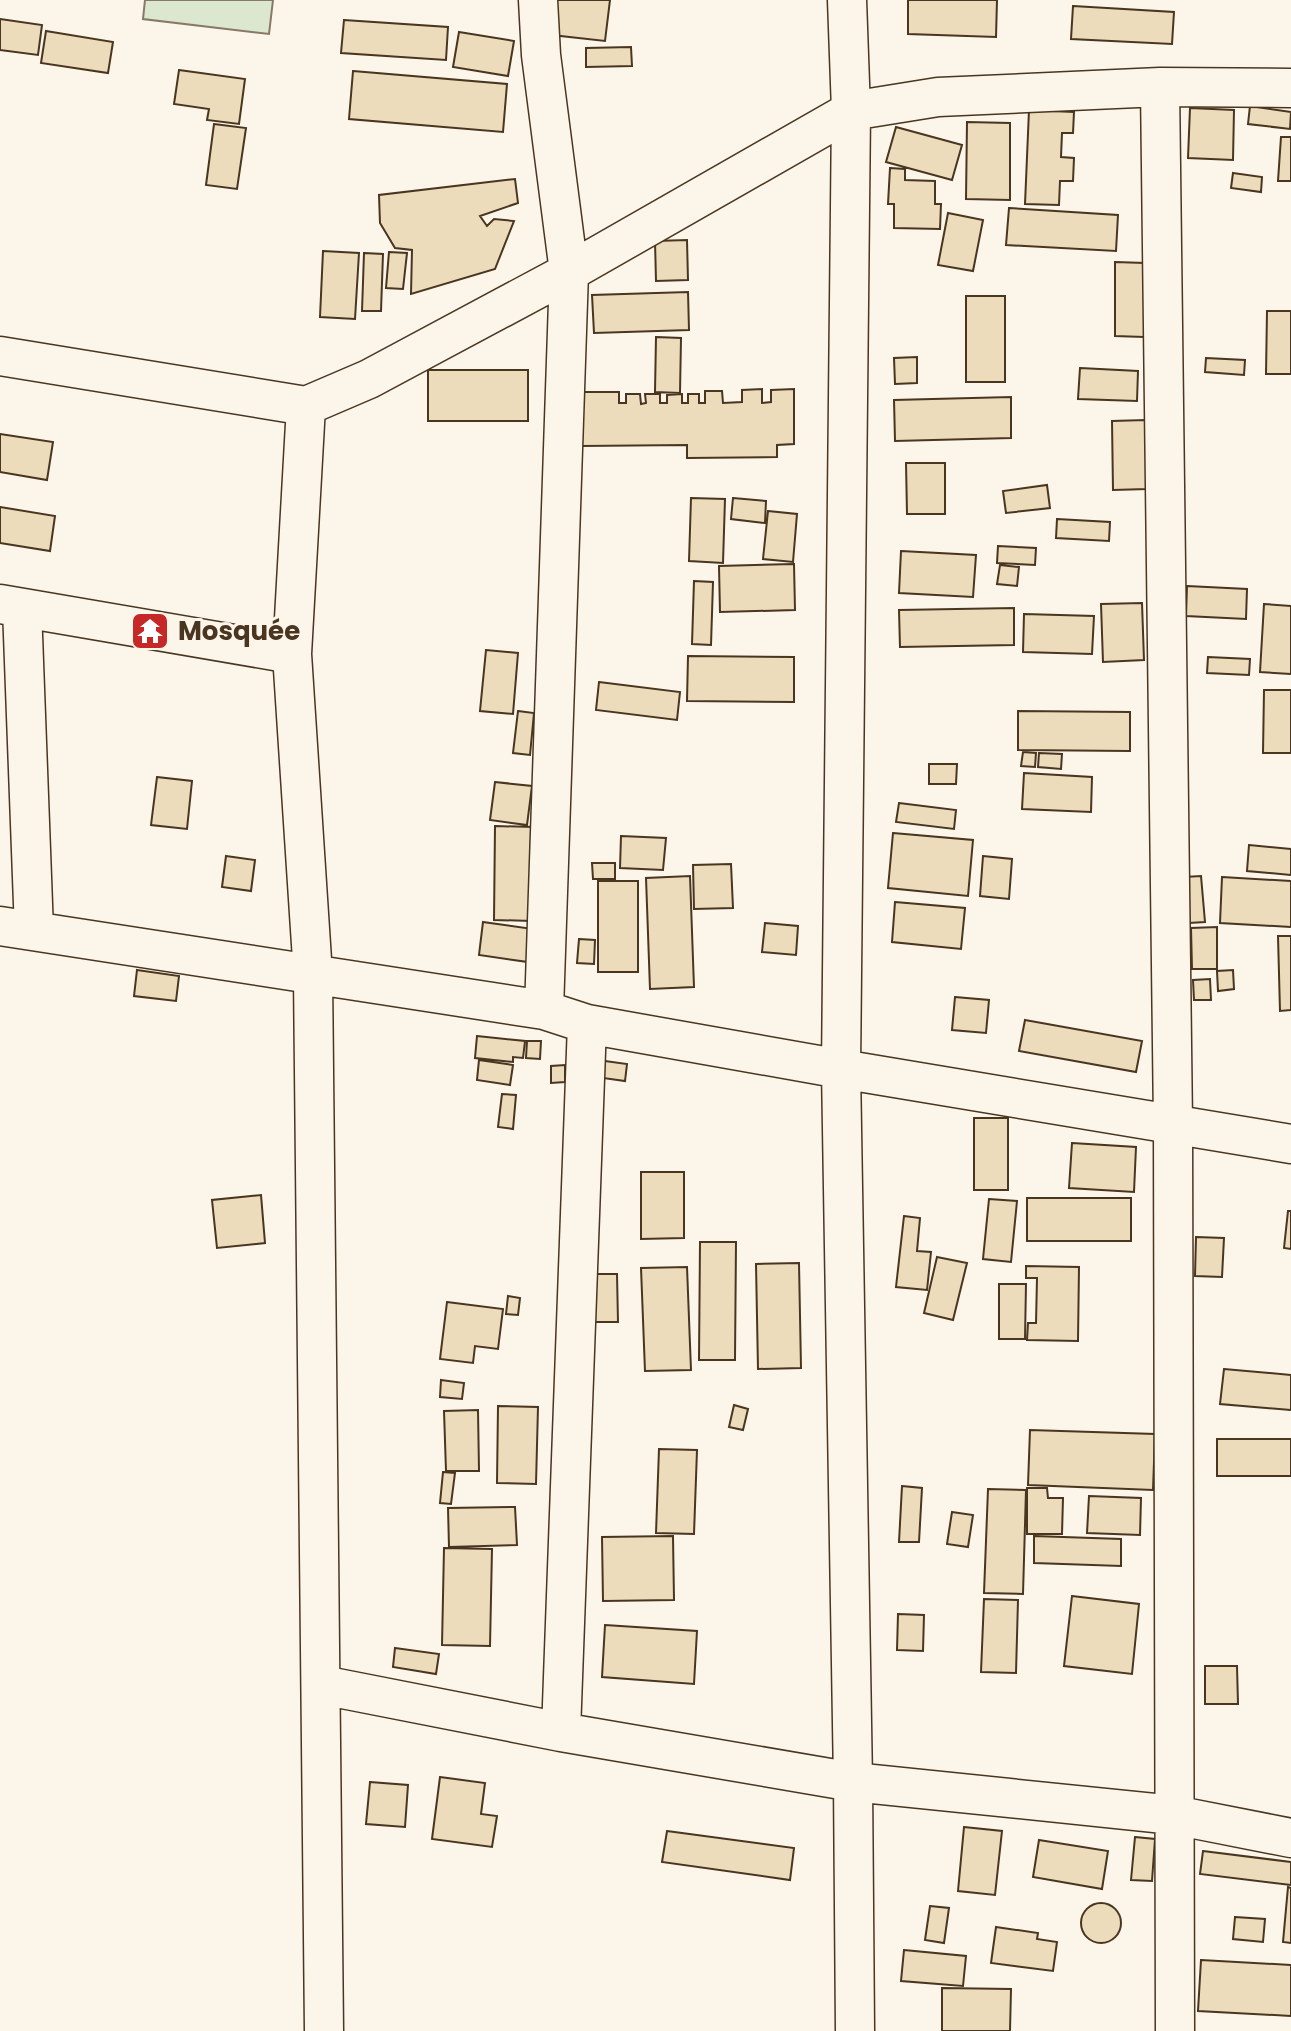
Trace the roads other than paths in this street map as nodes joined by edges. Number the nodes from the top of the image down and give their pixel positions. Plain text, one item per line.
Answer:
1 (538, 0) edge
2 (847, 0) edge
3 (1160, 87) junction
4 (1291, 88) edge
5 (851, 111) junction
6 (569, 272) junction
7 (0, 356) edge
8 (306, 406) junction
9 (11, 606) edge
10 (292, 654) junction
11 (17, 928) edge
12 (313, 975) junction
13 (544, 1010) junction
14 (587, 1024) junction
15 (841, 1069) junction
16 (1173, 1124) junction
17 (1291, 1144) edge
18 (322, 1685) junction
19 (561, 1732) junction
20 (853, 1782) junction
21 (1174, 1815) junction
22 (1291, 1838) edge
23 (324, 2031) edge
24 (855, 2031) edge
25 (1175, 2031) edge

1 - 6 street
2 - 5 street
3 - 4 street
3 - 5 street
3 - 16 street
5 - 6 street
5 - 15 street
6 - 8 street
6 - 13 street
7 - 8 street
8 - 10 street
9 - 10 street
9 - 11 street
10 - 12 street
11 - 12 street
12 - 13 street
12 - 18 street
13 - 14 street
14 - 15 street
14 - 19 street
15 - 16 street
15 - 20 street
16 - 17 street
16 - 21 street
18 - 19 street
18 - 23 street
19 - 20 street
20 - 21 street
20 - 24 street
21 - 22 street
21 - 25 street

